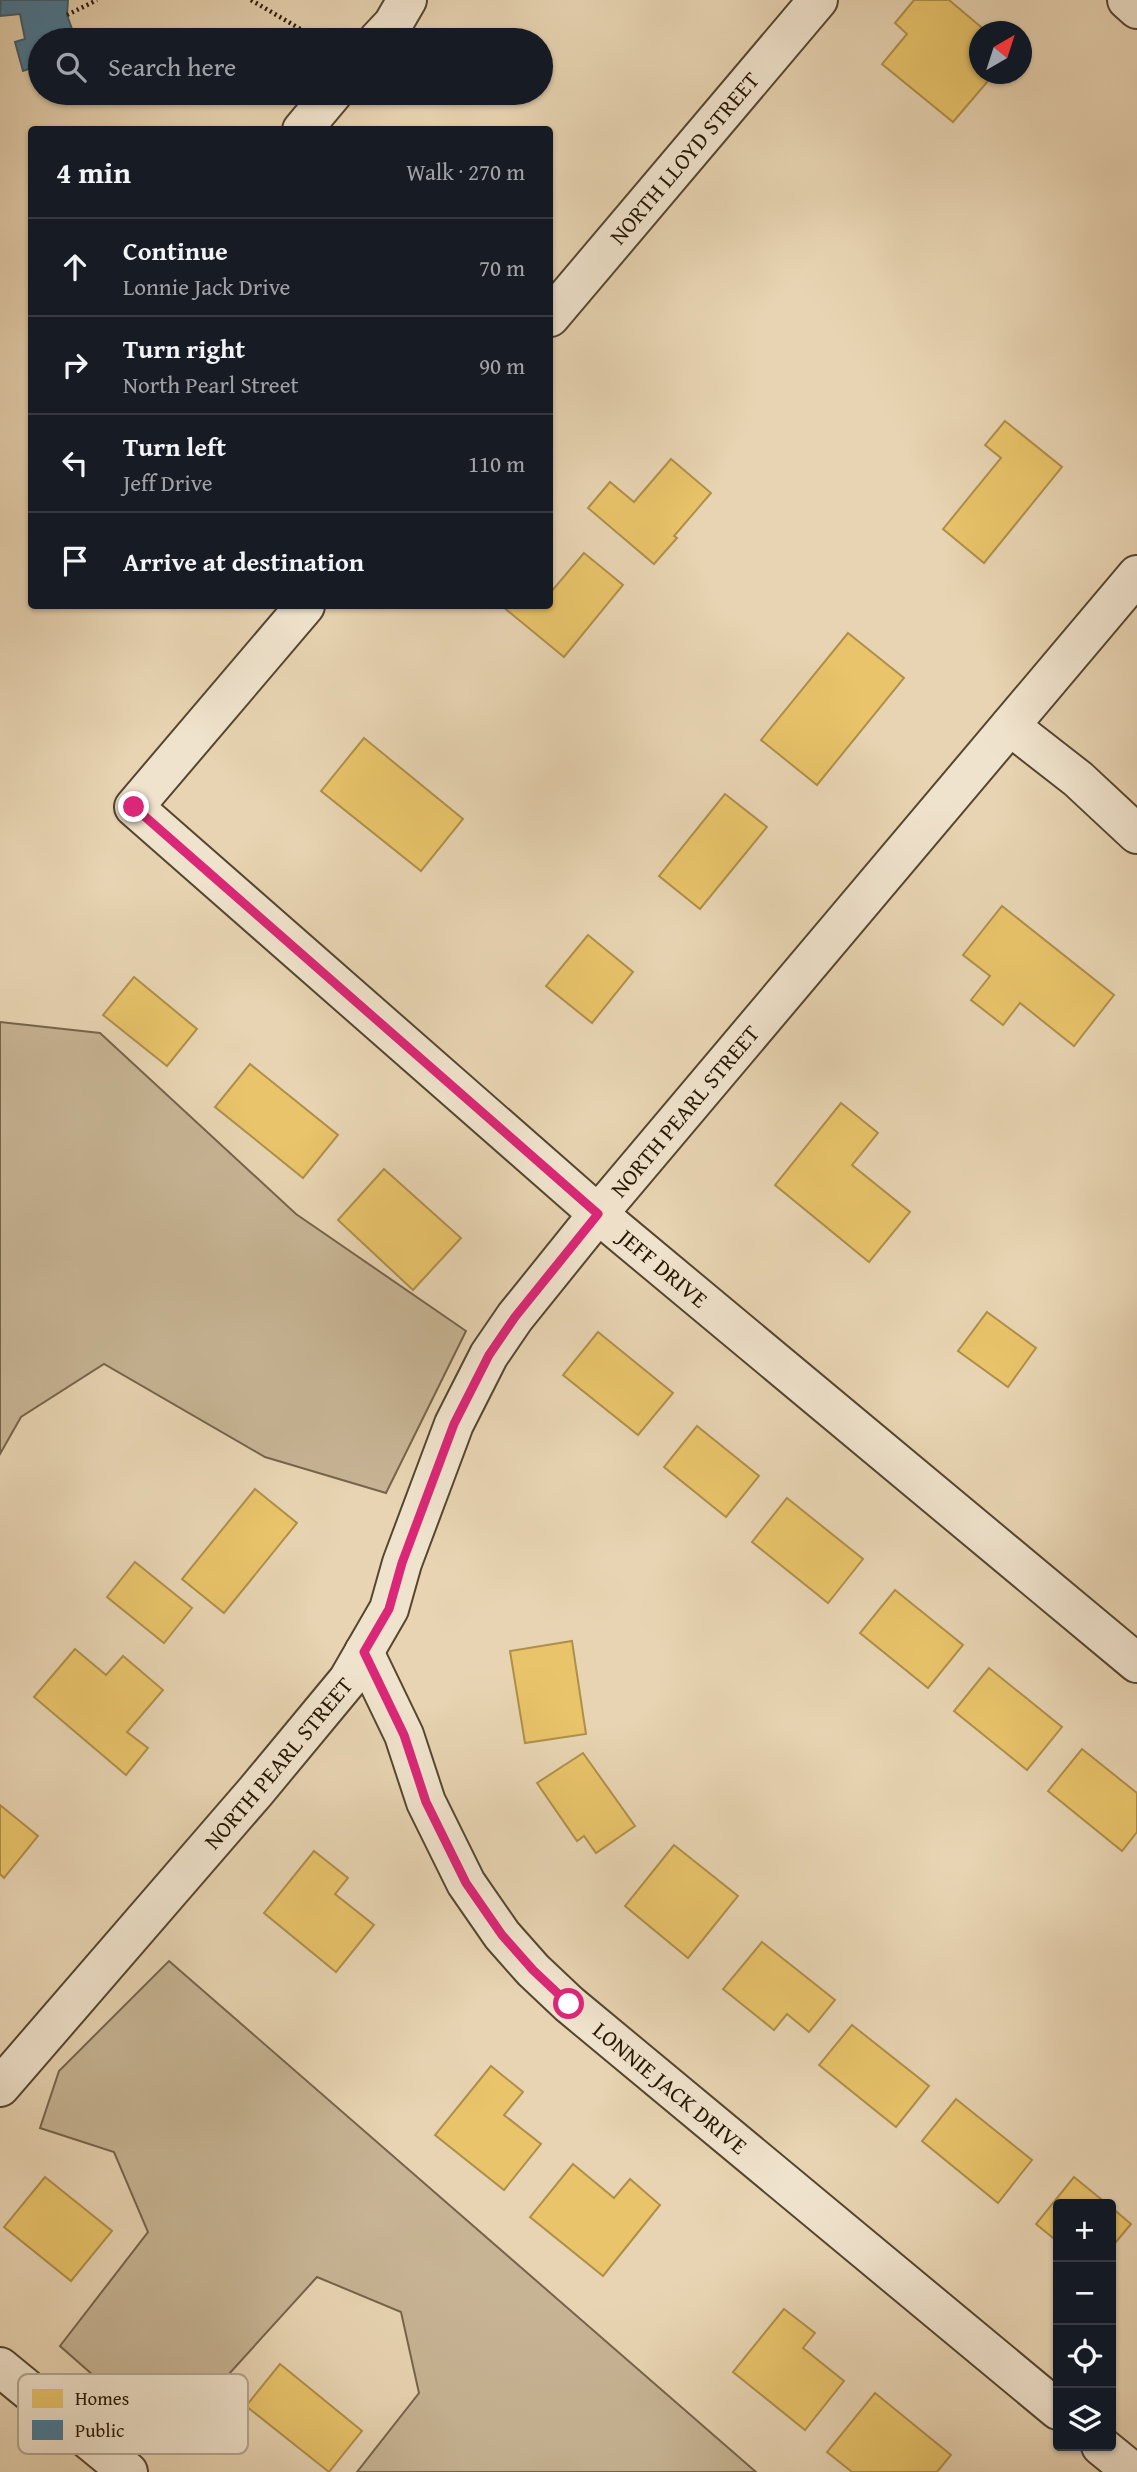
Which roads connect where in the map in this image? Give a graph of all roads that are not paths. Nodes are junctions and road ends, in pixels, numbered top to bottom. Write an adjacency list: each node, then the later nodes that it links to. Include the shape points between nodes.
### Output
1 (407, 0): 5 (street)
2 (818, 0): 8 (street, NORTH LLOYD STREET)
3 (1127, 0): 4 (street)
4 (1137, 9)
5 (389, 28)
6 (323, 105): 7 (street)
7 (305, 126)
8 (553, 313)
9 (1137, 575): 11 (street, NORTH PEARL STREET)
10 (302, 609): 13 (street, JEFF DRIVE, via 134,807)
11 (1010, 726): 12 (street, via 1078,779); 13 (street, NORTH PEARL STREET)
12 (1137, 835)
13 (598, 1214): 14 (street, NORTH PEARL STREET, via 489,1355 454,1424 389,1609); 15 (street, JEFF DRIVE)
14 (364, 1652): 16 (street, NORTH PEARL STREET, via 348,1680 265,1781); 19 (street, LONNIE JACK DRIVE, via 404,1735 426,1802 466,1883 533,1970)
15 (1137, 1663)
16 (0, 2087)
17 (0, 2367): 18 (street)
18 (18, 2382)
19 (1053, 2406)
20 (1107, 2451): 23 (street)
21 (106, 2454): 22 (street)
22 (128, 2472)
23 (1133, 2472)

